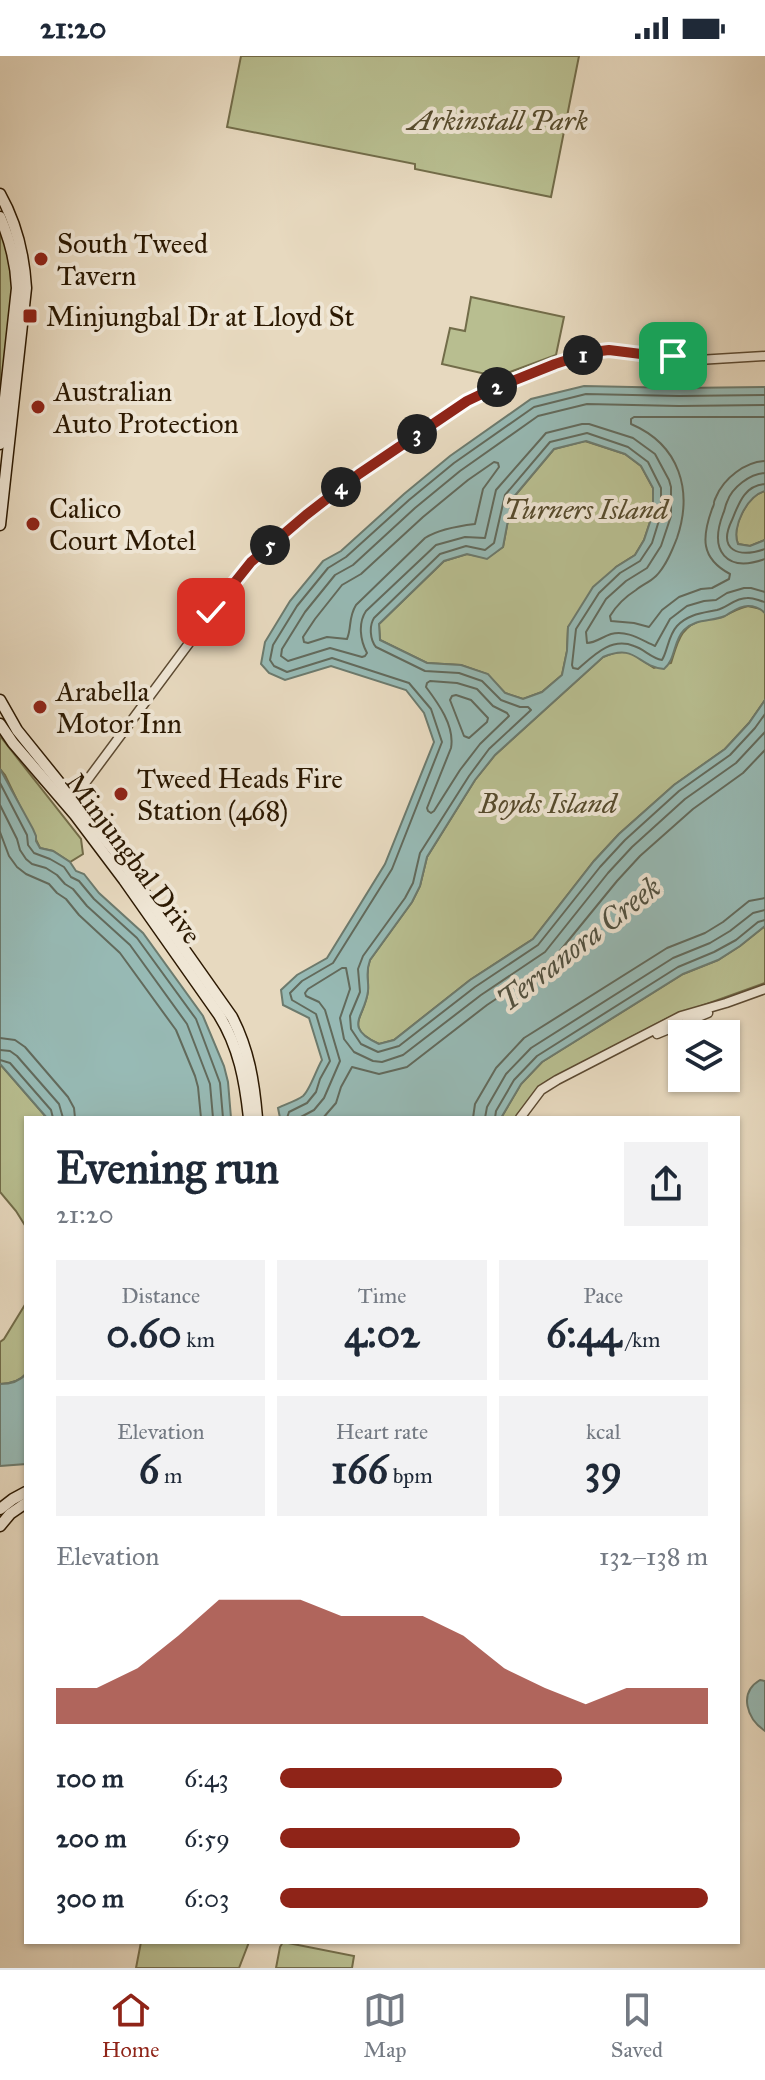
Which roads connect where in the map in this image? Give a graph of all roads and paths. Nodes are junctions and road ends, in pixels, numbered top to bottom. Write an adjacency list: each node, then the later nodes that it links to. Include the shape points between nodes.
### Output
1 (0, 194): 5 (main road, via 23,251 26,288)
2 (0, 217): 4 (main road, via 15,262 17,288)
3 (765, 356): 8 (street, via 698,360 685,358 680,351 673,357 605,350 555,364 467,401 343,485 242,572)
4 (0, 444)
5 (0, 525)
6 (0, 700): 8 (main road, Minjungbal Drive)
7 (0, 724): 8 (main road, Minjungbal Drive)
8 (71, 802): 10 (main road, Minjungbal Drive, via 227,1027 239,1057); 11 (main road, Minjungbal Drive, via 117,854 232,1017 250,1063)
9 (765, 991): 12 (street, via 677,1025 559,1083)
10 (249, 1116)
11 (257, 1116)
12 (524, 1116)
13 (24, 1493): 15 (main road)
14 (24, 1504): 16 (main road)
15 (0, 1509)
16 (0, 1526)

